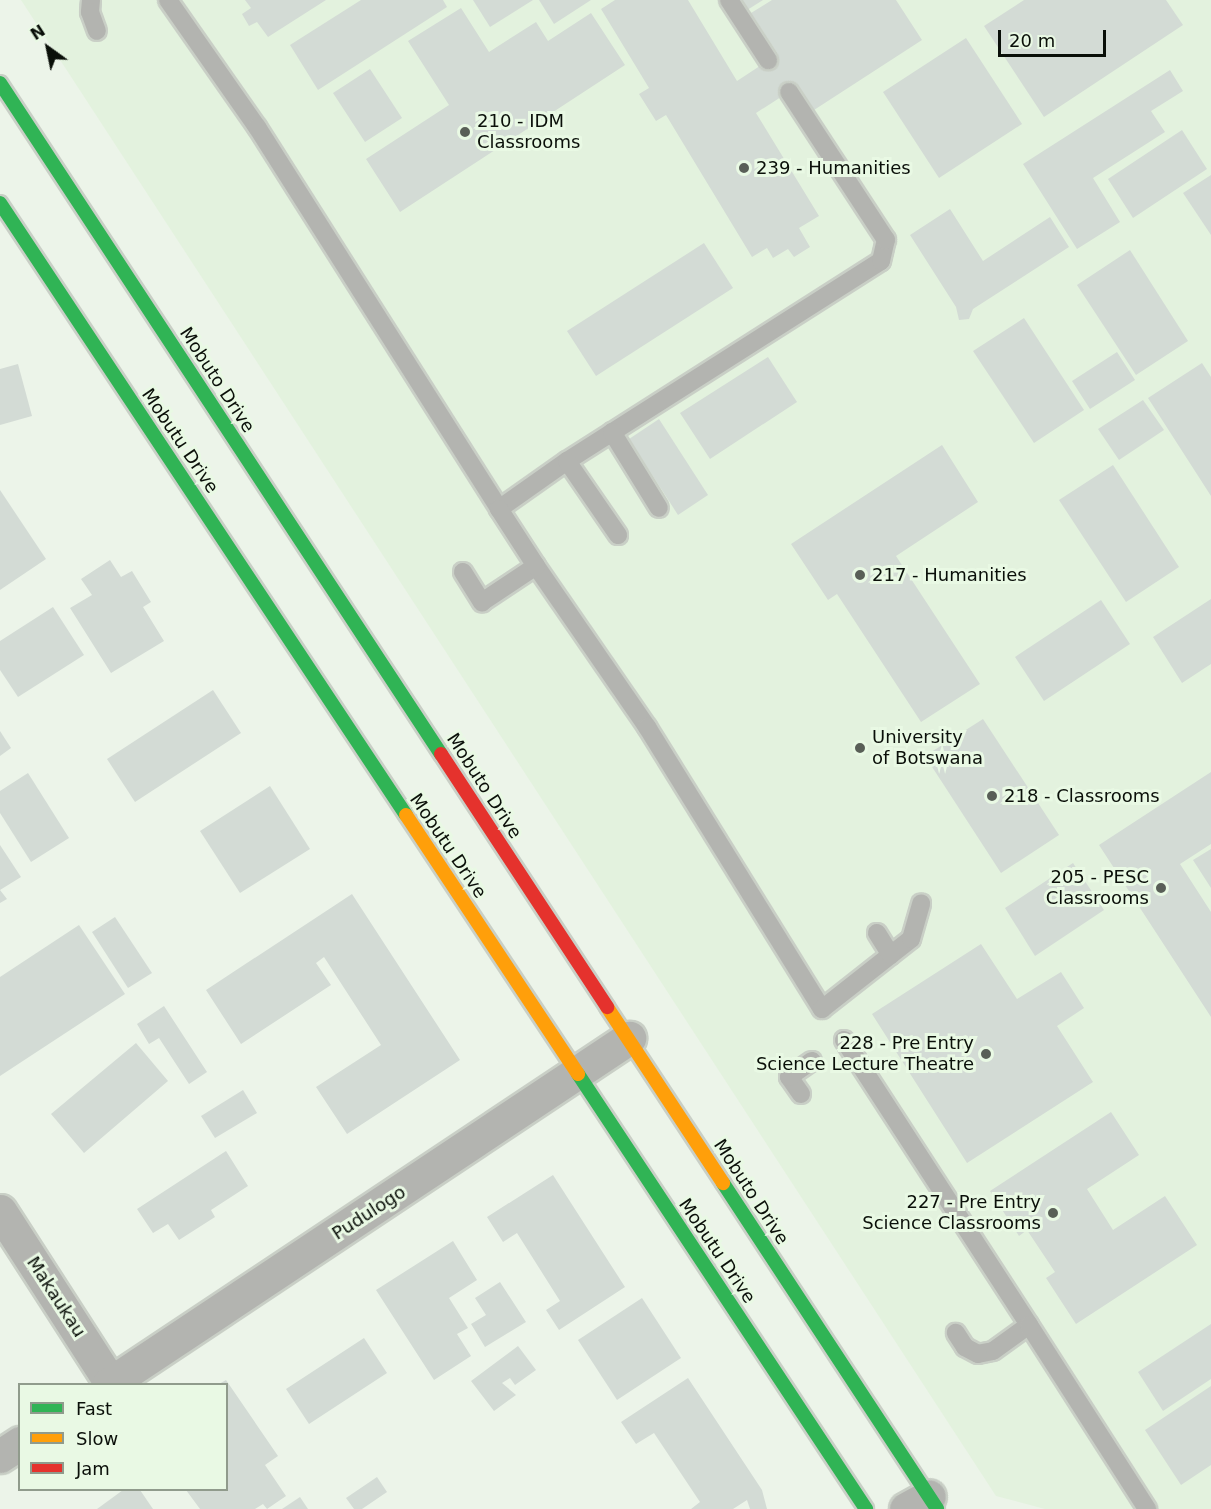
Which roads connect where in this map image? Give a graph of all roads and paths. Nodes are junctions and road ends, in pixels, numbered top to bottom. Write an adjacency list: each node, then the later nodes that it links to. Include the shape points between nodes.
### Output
1 (91, 0): 4 (lane, via 90,12)
2 (168, 0): 12 (lane, via 257,127)
3 (729, 0): 5 (lane)
4 (97, 31)
5 (768, 60)
6 (0, 84): 19 (main road, Mobuto Drive)
7 (789, 92): 9 (lane, via 886,240 886,254 875,268)
8 (0, 203): 22 (main road, Mobutu Drive)
9 (612, 432): 10 (lane); 11 (lane)
10 (567, 461): 12 (lane); 13 (lane)
11 (659, 508)
12 (499, 510): 14 (lane)
13 (618, 535)
14 (536, 566): 15 (lane, via 482,602); 18 (lane, via 647,727 822,1009)
15 (463, 572)
16 (921, 903): 18 (lane, via 911,939)
17 (877, 933): 18 (lane)
18 (891, 955)
19 (628, 1038): 22 (street, Pudulogo); 31 (main road, Mobuto Drive)
20 (844, 1040): 25 (lane)
21 (812, 1061): 23 (lane, via 789,1077)
22 (579, 1074): 28 (street, Pudulogo); 32 (main road, Mobutu Drive)
23 (801, 1094)
24 (0, 1211): 27 (street, Makaukau)
25 (1029, 1325): 26 (lane, via 993,1351 978,1354 965,1347); 33 (lane)
26 (956, 1333)
27 (109, 1383)
28 (112, 1383)
29 (18, 1444): 30 (street)
30 (0, 1456)
31 (924, 1505)
32 (866, 1509)
33 (1147, 1509)

